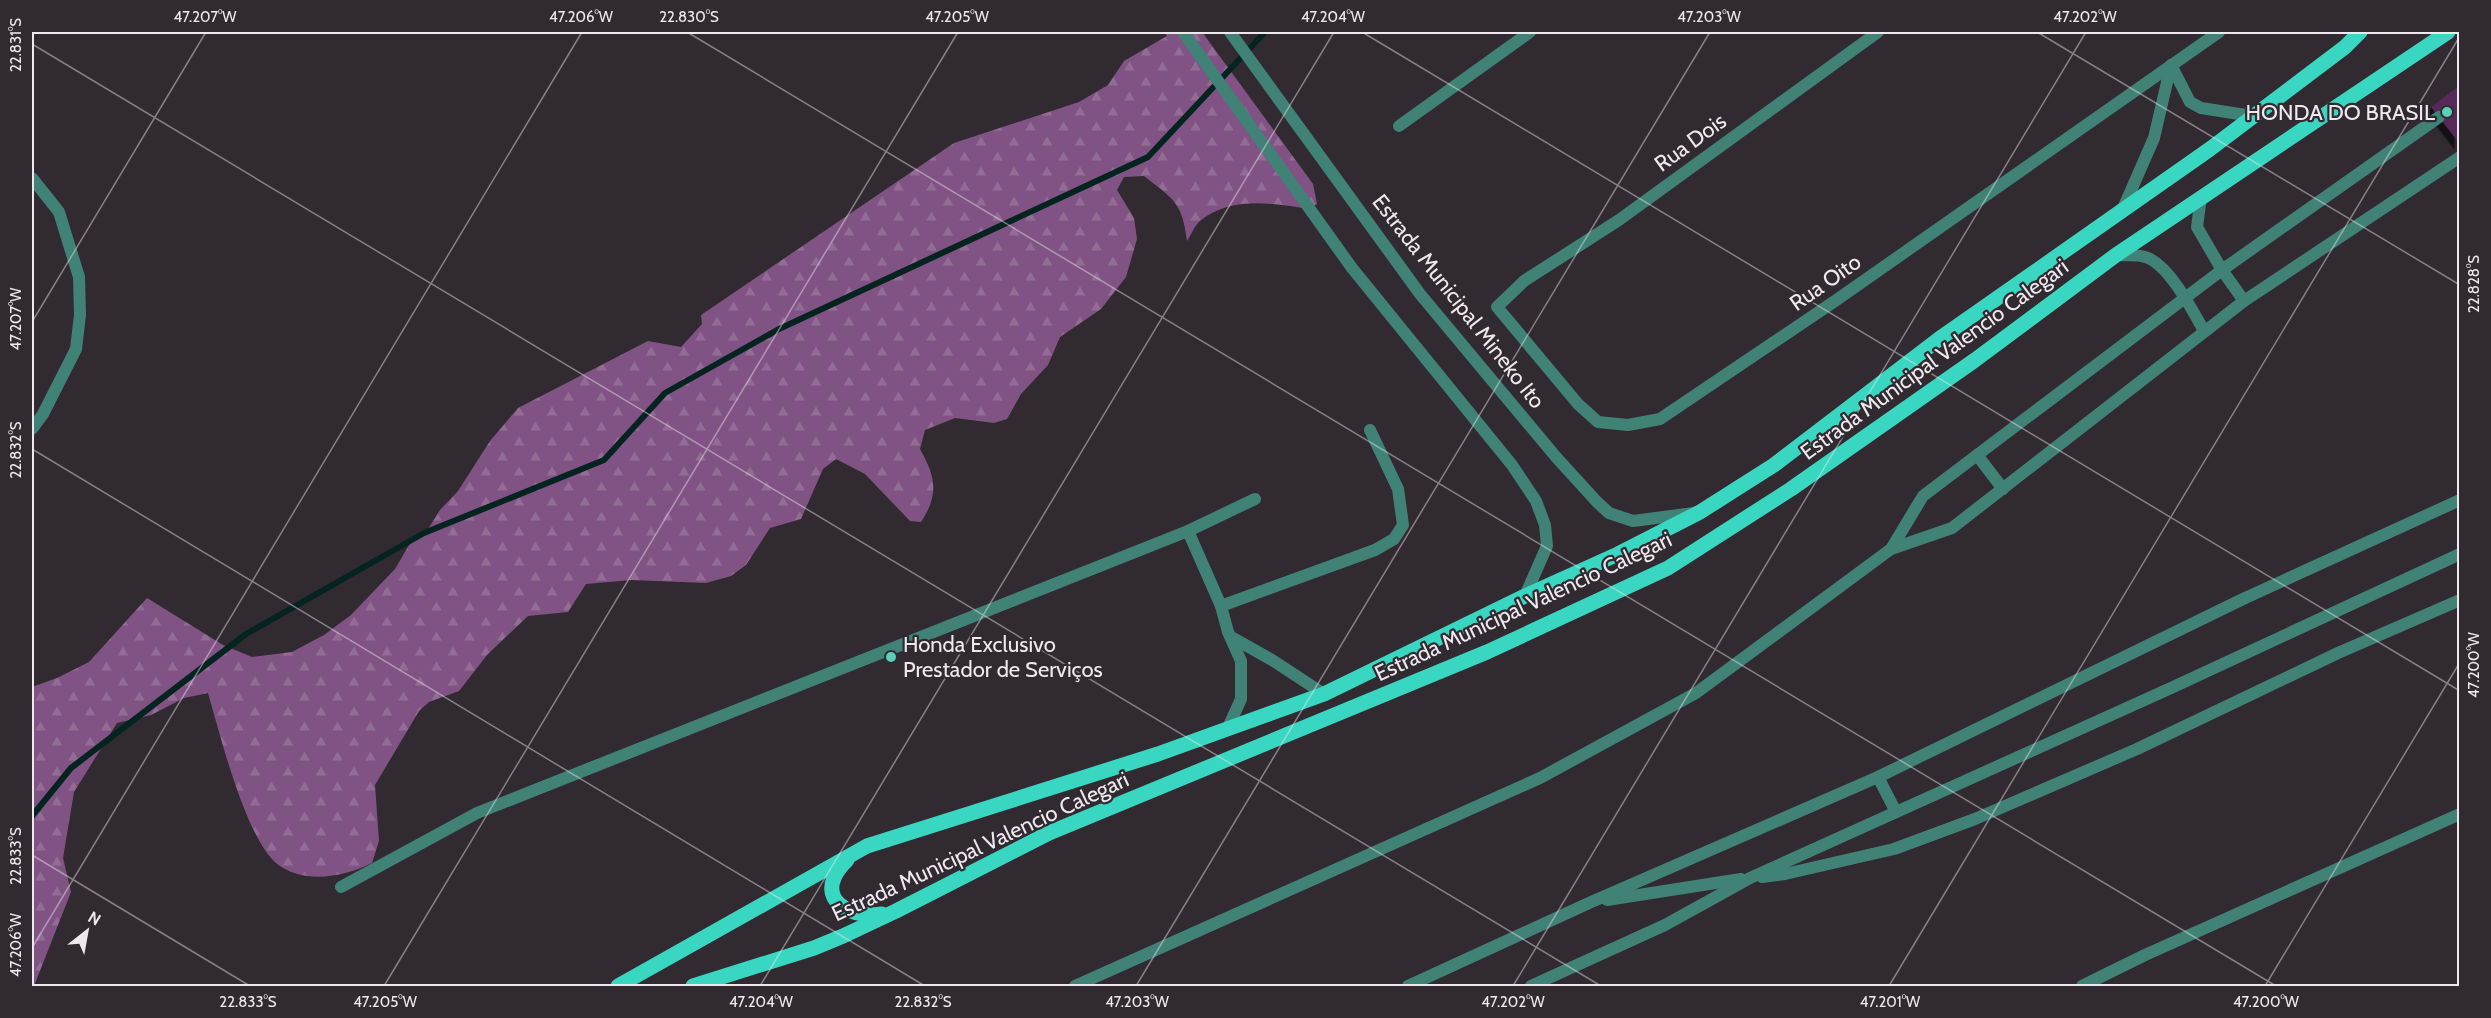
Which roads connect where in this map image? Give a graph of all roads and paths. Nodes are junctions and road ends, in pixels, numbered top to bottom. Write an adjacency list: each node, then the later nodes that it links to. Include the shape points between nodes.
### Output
1 (1230, 32): 28 (street, Estrada Municipal Mineko Ito, via 1420,294 1597,502 1609,513 1633,521)
2 (1530, 32): 11 (street)
3 (1878, 32): 18 (street, Rua Dois, via 1619,220)
4 (2219, 32): 8 (street, Rua Oito)
5 (2360, 32): 9 (main road, Estrada Municipal Valencio Calegari)
6 (2448, 32): 14 (main road, Estrada Municipal Valencio Calegari)
7 (1185, 34): 32 (street, via 1352,268 1512,465 1536,501 1545,525 1547,546)
8 (2171, 65): 9 (street, via 2190,102 2201,108); 15 (street, via 2154,138); 18 (street, Rua Oito, via 1660,419 1628,425 1598,422 1578,404 1497,307)
9 (2252, 116): 15 (main road, Estrada Municipal Valencio Calegari)
10 (2439, 117): 17 (street)
11 (1399, 126)
12 (2460, 157): 20 (street)
13 (32, 178): 22 (street, via 59,212 79,277 80,315 76,349)
14 (2200, 197): 16 (main road, Estrada Municipal Valencio Calegari); 17 (street, via 2197,227)
15 (2122, 211): 28 (main road, Estrada Municipal Valencio Calegari, via 1939,339 1774,465)
16 (2116, 255): 19 (street, via 2145,257 2157,263); 45 (main road, Estrada Municipal Valencio Calegari, via 1898,415 1668,568 1487,652 1049,833)
17 (2222, 270): 19 (street); 20 (street)
18 (1524, 282)
19 (2185, 298): 21 (street); 24 (street)
20 (2244, 301): 21 (street)
21 (2204, 331): 25 (street)
22 (32, 429)
23 (1370, 430): 34 (street, via 1398,489 1403,525 1394,538 1375,550)
24 (1977, 455): 25 (street); 30 (street, via 1923,496)
25 (2003, 489): 30 (street, via 1952,528)
26 (1255, 499): 29 (street)
27 (2460, 500): 38 (street, via 2243,599)
28 (1700, 512): 32 (main road, Estrada Municipal Valencio Calegari)
29 (1188, 531): 34 (street); 43 (street, via 477,813)
30 (1891, 549): 48 (street, via 1696,693 1540,778)
31 (2460, 554): 39 (street)
32 (1525, 596): 36 (main road, Estrada Municipal Valencio Calegari)
33 (2460, 600): 42 (street, via 1976,819 1894,849)
34 (1221, 606): 35 (street)
35 (1233, 638): 36 (street); 37 (street, via 1241,661 1241,699)
36 (1324, 694): 37 (main road, Estrada Municipal Valencio Calegari)
37 (1227, 730): 41 (main road, Estrada Municipal Valencio Calegari)
38 (1878, 777): 39 (street); 44 (street)
39 (1896, 812): 42 (street)
40 (2460, 814): 51 (street)
41 (867, 846): 45 (main road, via 841,866 833,880 832,895 840,906 856,914); 46 (main road, Estrada Municipal Valencio Calegari)
42 (1750, 878): 44 (street); 50 (street, via 1665,925)
43 (341, 887)
44 (1588, 903): 49 (street)
45 (896, 911): 47 (main road, Estrada Municipal Valencio Calegari, via 814,948)
46 (618, 987)
47 (693, 987)
48 (1075, 987)
49 (1408, 987)
50 (1531, 987)
51 (2082, 987)

